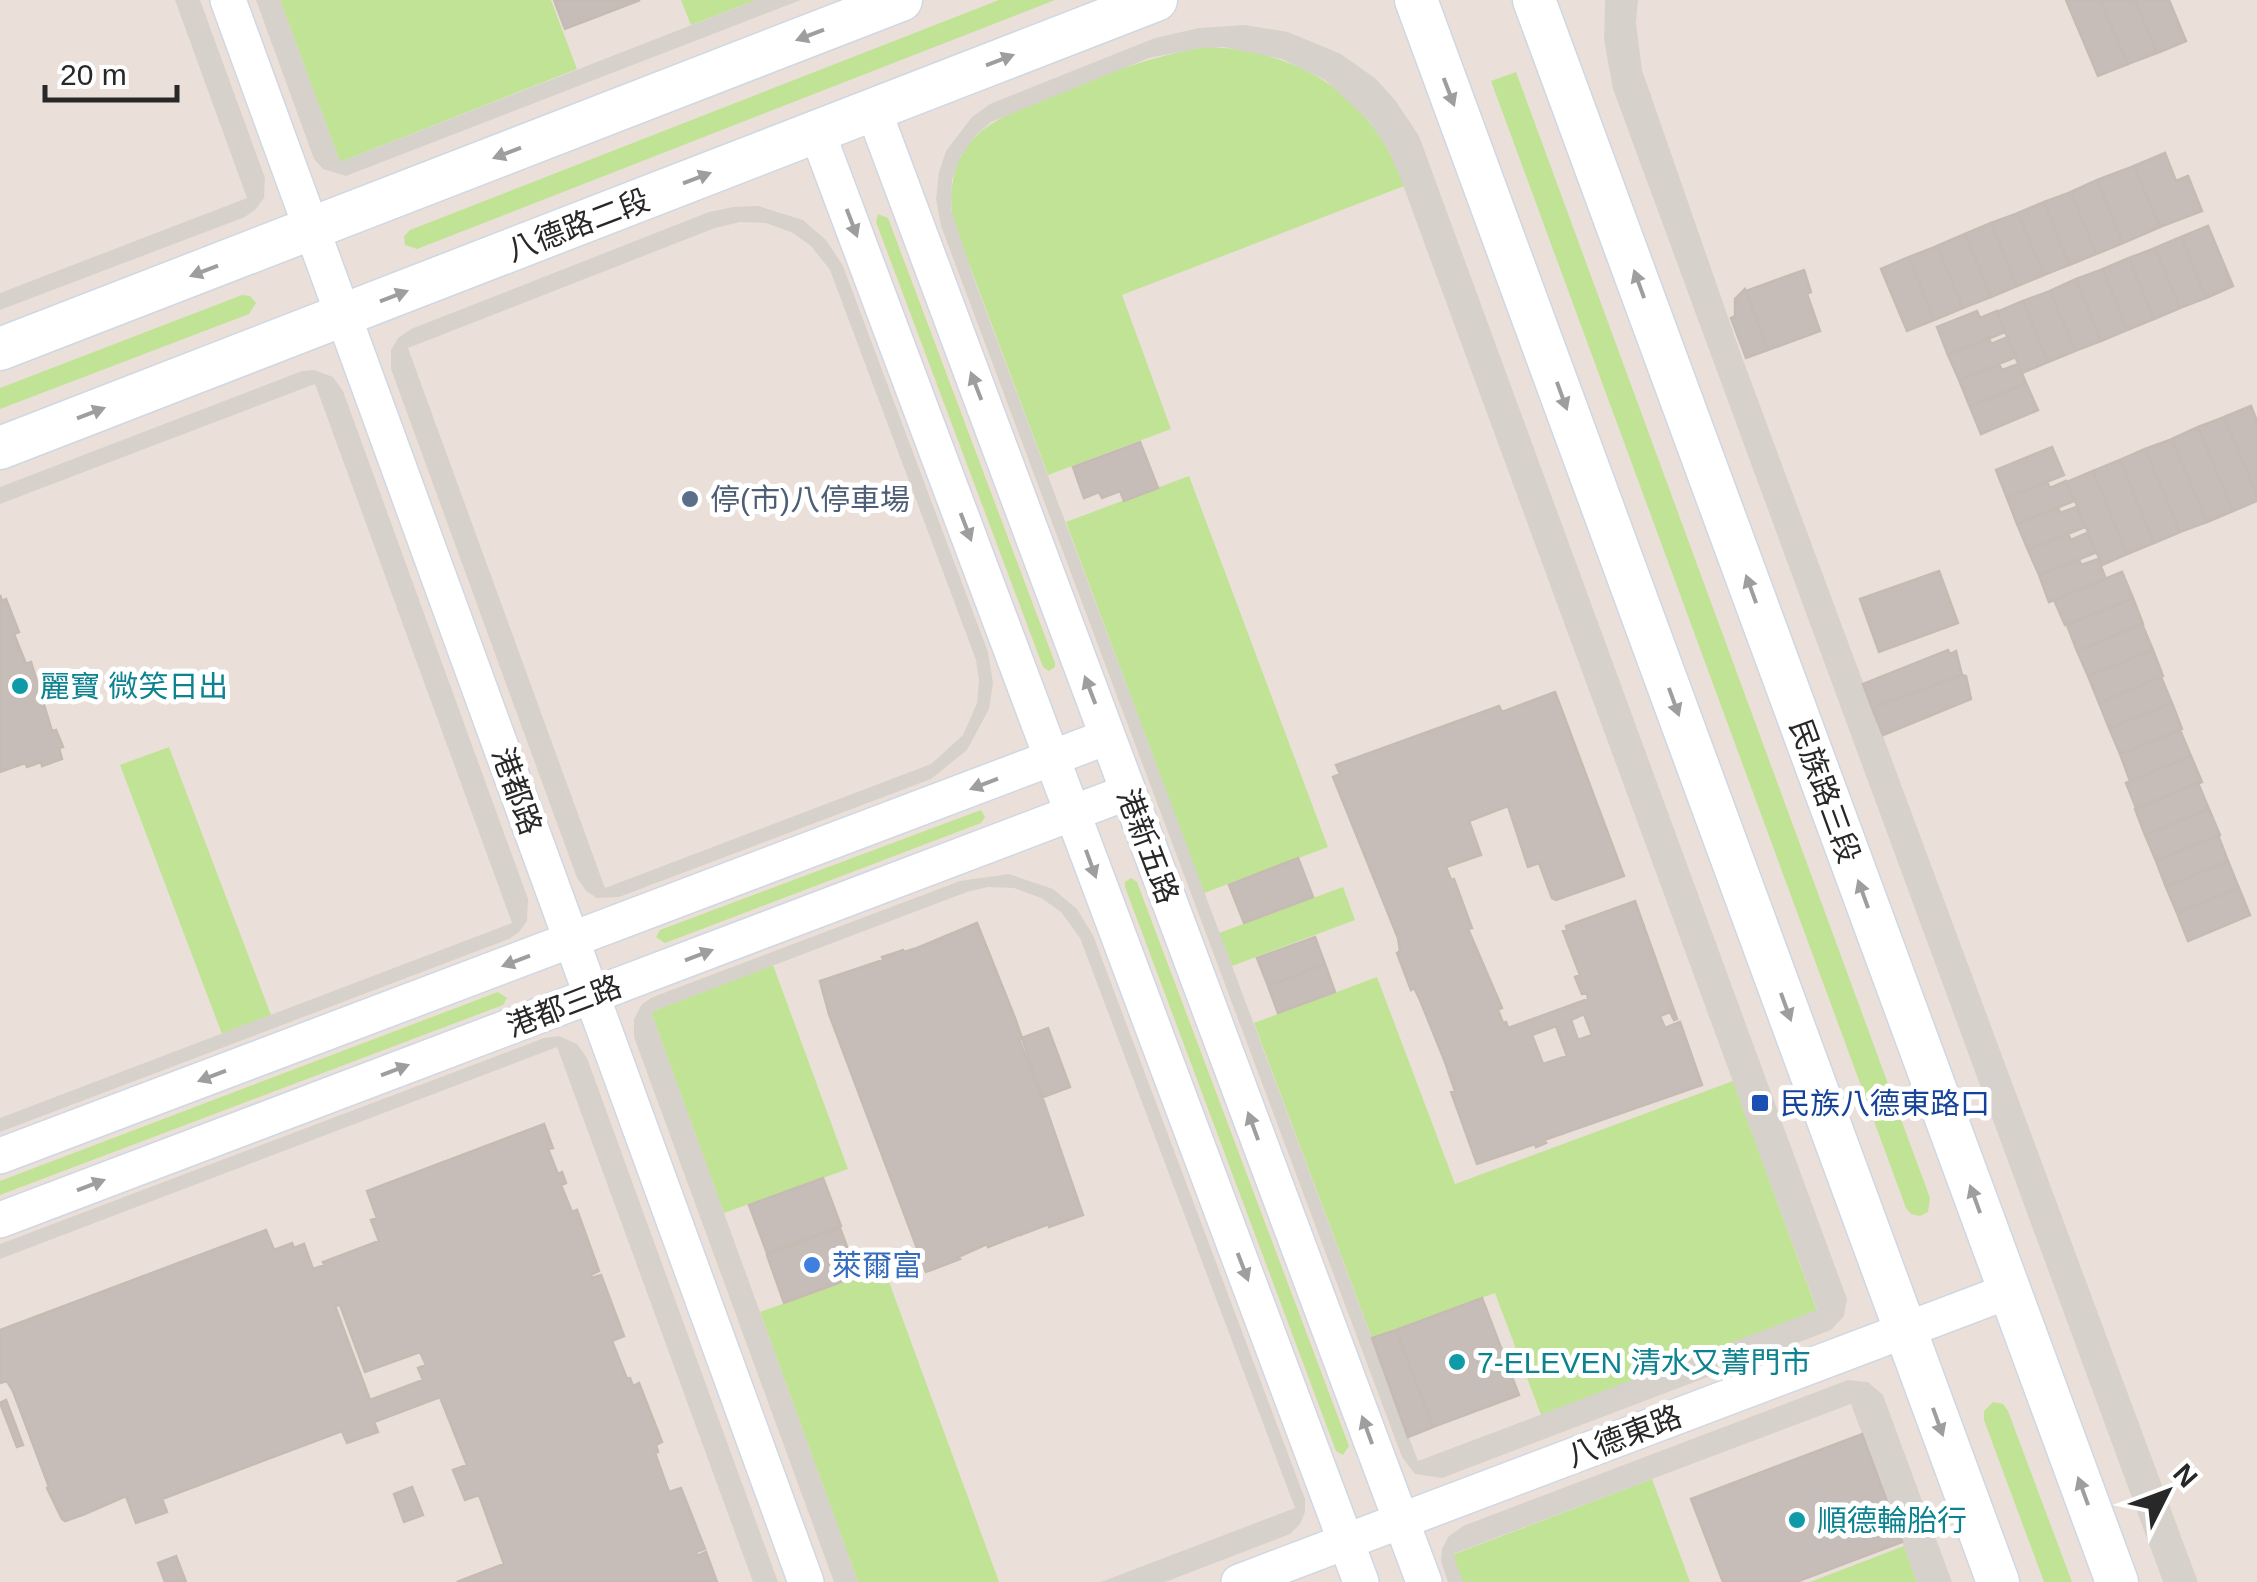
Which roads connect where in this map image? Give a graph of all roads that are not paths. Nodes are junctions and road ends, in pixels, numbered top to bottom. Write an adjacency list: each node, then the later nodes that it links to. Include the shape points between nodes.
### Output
1 (228, 0): 8 (street, 港都路)
2 (901, 0): 8 (street, one-way to 8)
3 (1156, 0): 6 (street, 八德路二段, one-way to 3)
4 (1416, 0): 21 (street, one-way to 21)
5 (1534, 0): 20 (street, 民族路三段, one-way to 5)
6 (872, 110): 7 (street, 八德路二段); 12 (street, 港新五路, one-way to 6)
7 (817, 132): 9 (street, 八德路二段, one-way to 7); 13 (street, 港新五路, one-way to 13)
8 (312, 229): 9 (street, 港都路); 10 (street, one-way to 10)
9 (343, 316): 11 (street, 八德路二段, one-way to 9); 16 (street, 港都路)
10 (0, 349)
11 (0, 448)
12 (1108, 736): 13 (street, 港都三路); 14 (street, 港新五路)
13 (1052, 758): 15 (street, 港新五路); 16 (street, 港都三路, one-way to 16)
14 (1128, 792): 15 (street, 港都三路); 22 (street, 港新五路, one-way to 14)
15 (1072, 813): 17 (street, 港都三路, one-way to 15); 23 (street, 港新五路, one-way to 23)
16 (571, 940): 17 (street, 港都路); 18 (street, 港都三路, one-way to 18)
17 (592, 996): 19 (street, 港都三路, one-way to 17); 24 (street, 港都路)
18 (0, 1156)
19 (0, 1220)
20 (2009, 1291): 21 (street, 八德東路); 29 (street, 民族路三段, one-way to 20)
21 (1905, 1330): 22 (street, 八德東路); 28 (street, one-way to 28)
22 (1402, 1521): 23 (street, 八德東路); 27 (street, 港新五路)
23 (1346, 1542): 25 (street, 八德東路); 26 (street, 港新五路)
24 (806, 1582)
25 (1240, 1582)
26 (1361, 1582)
27 (1424, 1582)
28 (1998, 1582)
29 (2117, 1582)

